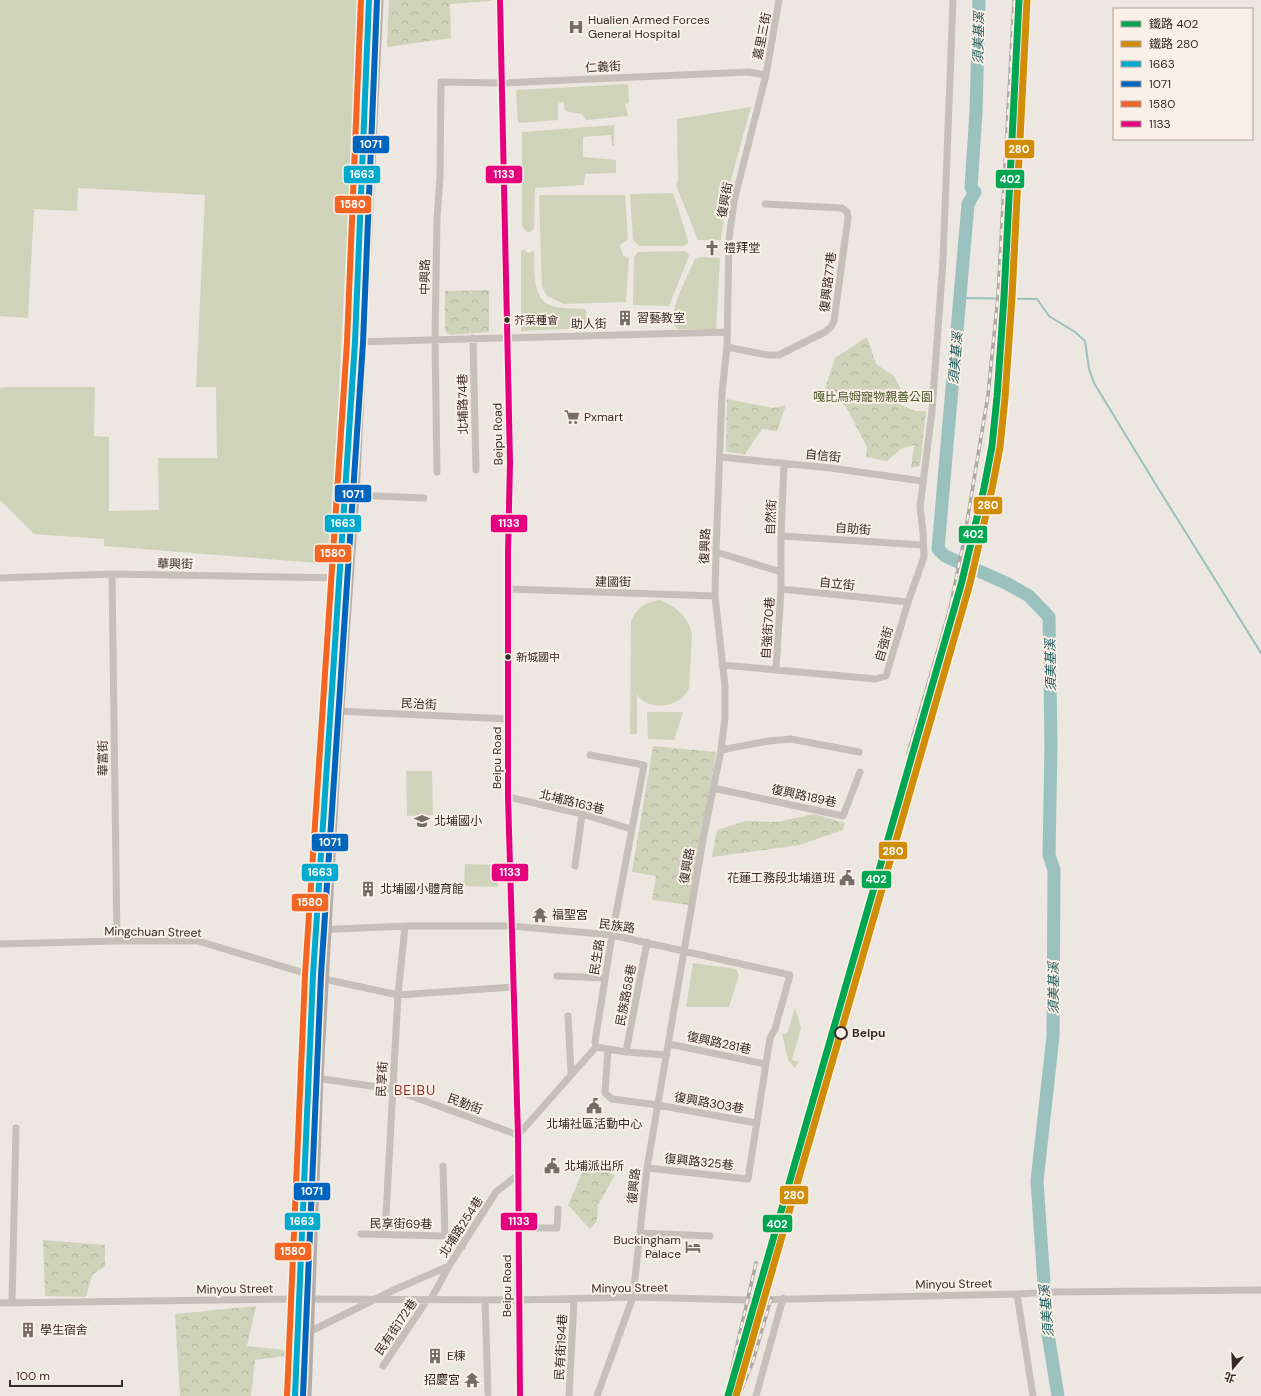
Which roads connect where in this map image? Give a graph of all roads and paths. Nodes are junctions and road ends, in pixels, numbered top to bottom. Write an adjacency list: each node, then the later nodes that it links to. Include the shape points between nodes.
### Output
1 (369, 0): 14 (main road)
2 (379, 0): 14 (main road)
3 (500, 0): 8 (street, Beipu Road)
4 (779, 0): 6 (street, 嘉里三街)
5 (953, 0): 20 (street, 自強街, via 943,260 932,411)
6 (766, 75): 8 (street, 仁義街, via 740,72); 10 (street, 復興街, via 734,201)
7 (441, 82): 8 (street, 仁義街); 13 (street, 中興路)
8 (502, 83): 12 (street, Beipu Road)
9 (765, 204): 15 (street, 復興路77巷, via 842,208 847,212 834,320 826,332 779,355)
10 (727, 332): 12 (street, 助人街); 15 (street, 復興路)
11 (473, 338): 12 (street, 助人街); 13 (street, 助人街); 18 (street, 北埔路74巷)
12 (507, 338): 31 (street, Beipu Road)
13 (435, 340): 14 (street, 助人街); 19 (street, 中興路)
14 (359, 342): 21 (main road); 29 (main road)
15 (727, 347): 16 (street, 復興路, via 722,393)
16 (720, 457): 17 (street, 自信街); 25 (street, 復興路)
17 (784, 463): 20 (street, 自信街); 23 (street, 自然街)
18 (476, 470)
19 (437, 472)
20 (922, 481): 24 (street, 自強街, via 920,507)
21 (356, 496): 22 (street); 30 (main road)
22 (424, 498)
23 (781, 536): 24 (street, 自助街); 26 (street, 自然街)
24 (923, 545): 34 (street, 自強街, via 924,556)
25 (716, 552): 26 (street); 33 (street, 復興路)
26 (781, 572): 32 (street)
27 (112, 574): 28 (street, 華興街); 29 (street, 華興街); 54 (street, 華富街)
28 (0, 578)
29 (338, 578): 30 (street, 華興街); 37 (main road)
30 (349, 578): 38 (main road)
31 (510, 589): 33 (street, 建國街); 39 (street, Beipu Road)
32 (781, 589): 34 (street, 自立街); 36 (street, 自強街70巷)
33 (715, 596): 35 (street, 復興路)
34 (908, 602): 36 (street, 自強街, via 886,676 876,679)
35 (722, 665): 36 (street, 自強街); 40 (street, 復興路, via 725,686)
36 (776, 669)
37 (330, 710): 38 (street, 民治街); 52 (main road)
38 (341, 711): 39 (street, 民治街); 51 (main road)
39 (508, 719): 45 (street, Beipu Road)
40 (721, 750): 41 (street, via 791,739); 44 (street, 復興路)
41 (859, 752)
42 (590, 755): 47 (street, 民生路, via 644,765)
43 (860, 772): 44 (street, 復興路189巷, via 843,816)
44 (713, 788): 57 (street, 復興路)
45 (508, 797): 46 (street, 北埔路163巷); 50 (street, Beipu Road)
46 (582, 814): 47 (street, 北埔路163巷); 48 (street)
47 (631, 829): 53 (street, 民生路)
48 (575, 866)
49 (405, 926): 50 (street, 民族路); 51 (street, 民族路); 63 (street, 民享街)
50 (511, 926): 53 (street, 民族路); 62 (street, Beipu Road)
51 (326, 929): 52 (street, 民族路); 61 (main road)
52 (317, 930): 58 (main road)
53 (612, 935): 55 (street, 民族路); 60 (street, 民生路)
54 (117, 941): 56 (street, Mingchuan Street); 58 (street, Mingchuan Street, via 198,941)
55 (647, 942): 57 (street, 民族路); 68 (street, 民族路58巷)
56 (0, 944)
57 (684, 950): 65 (street, 復興路); 70 (street, 民族路, via 790,975 775,1029 770,1038)
58 (313, 975): 61 (street, Mingchuan Street); 72 (main road)
59 (557, 976): 60 (street)
60 (605, 978): 66 (street, 民生路)
61 (324, 979): 63 (street, Mingchuan Street); 72 (main road)
62 (514, 987): 63 (street, Mingchuan Street); 77 (street, Beipu Road)
63 (398, 995): 73 (street, 民享街)
64 (568, 1016): 71 (street)
65 (669, 1044): 69 (street, 復興路); 70 (street, 復興路281巷)
66 (596, 1047): 67 (street); 71 (street)
67 (608, 1049): 68 (street); 74 (street, 復興路303巷, via 605,1093 612,1099)
68 (626, 1052): 69 (street)
69 (667, 1055): 74 (street, 復興路)
70 (765, 1064): 75 (street)
71 (571, 1073): 77 (street)
72 (314, 1077): 73 (street, 民勤街); 94 (main road); 100 (main road)
73 (392, 1090): 77 (street, 民勤街); 85 (street, 民享街)
74 (658, 1105): 75 (street, 復興路303巷); 79 (street, 復興路)
75 (756, 1123): 79 (street, 復興路325巷, via 748,1179)
76 (16, 1128): 101 (street)
77 (518, 1135): 80 (street, Beipu Road)
78 (443, 1166): 86 (street)
79 (647, 1168): 83 (street, 復興路)
80 (519, 1174): 82 (street, Beipu Road); 88 (street, 北埔路254巷, via 496,1192)
81 (558, 1209): 82 (street, via 556,1228)
82 (519, 1228): 98 (street, Beipu Road)
83 (640, 1232): 87 (street); 92 (street, 復興路)
84 (361, 1234): 85 (street, 民享街69巷)
85 (386, 1234): 86 (street, 民享街69巷)
86 (445, 1236): 88 (street, 民享街69巷)
87 (710, 1236)
88 (462, 1247): 89 (street, 北埔路254巷)
89 (449, 1266): 95 (street, 北埔路254巷); 96 (street)
90 (1261, 1290): 91 (street, Minyou Street)
91 (1017, 1294): 93 (street, Minyou Street); 112 (street)
92 (633, 1297): 93 (street, Minyou Street); 99 (street, Minyou Street); 110 (street, 復興路)
93 (782, 1298): 111 (street)
94 (298, 1299): 100 (street, Minyou Street); 101 (street, Minyou Street); 106 (main road)
95 (429, 1299): 96 (street, Minyou Street); 97 (street, Minyou Street); 104 (street, 民有街172巷)
96 (372, 1300): 100 (street, Minyou Street); 103 (street)
97 (485, 1300): 98 (street, Minyou Street); 105 (street)
98 (518, 1300): 99 (street, Minyou Street); 108 (street, Beipu Road)
99 (574, 1300): 109 (street, 民有街194巷)
100 (310, 1301): 103 (main road)
101 (12, 1302): 102 (street, Minyou Street)
102 (0, 1303)
103 (309, 1332): 107 (main road)
104 (383, 1366)
105 (488, 1393)
106 (295, 1396)
107 (307, 1396)
108 (520, 1396)
109 (569, 1396)
110 (598, 1396)
111 (756, 1396)
112 (1033, 1396)

